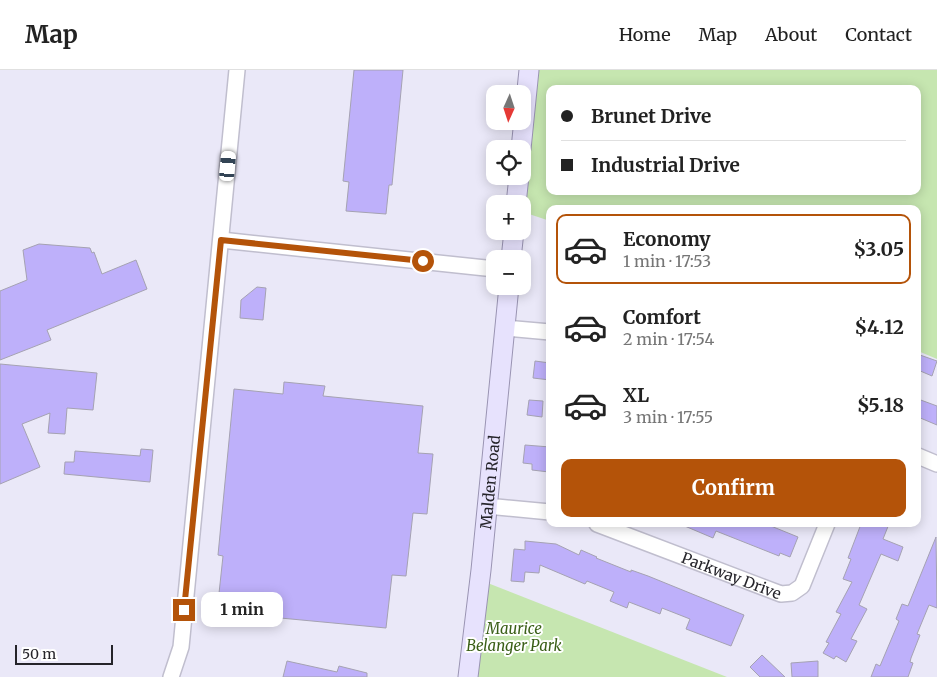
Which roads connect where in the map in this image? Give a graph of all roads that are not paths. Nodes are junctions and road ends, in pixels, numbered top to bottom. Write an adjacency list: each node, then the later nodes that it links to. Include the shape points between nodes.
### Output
1 (237, 70): 4 (street)
2 (529, 70): 3 (main road)
3 (523, 140)
4 (221, 240): 5 (street); 15 (street, via 181,647)
5 (486, 268)
6 (508, 295): 7 (main road, Malden Road)
7 (505, 328): 8 (street); 11 (main road, Malden Road)
8 (546, 332)
9 (921, 457): 10 (street)
10 (937, 464)
11 (487, 506): 12 (street); 16 (main road, Malden Road)
12 (546, 512)
13 (605, 527): 14 (street, Parkway Drive, via 781,594 792,593 802,586)
14 (826, 527)
15 (171, 677)
16 (468, 677)

